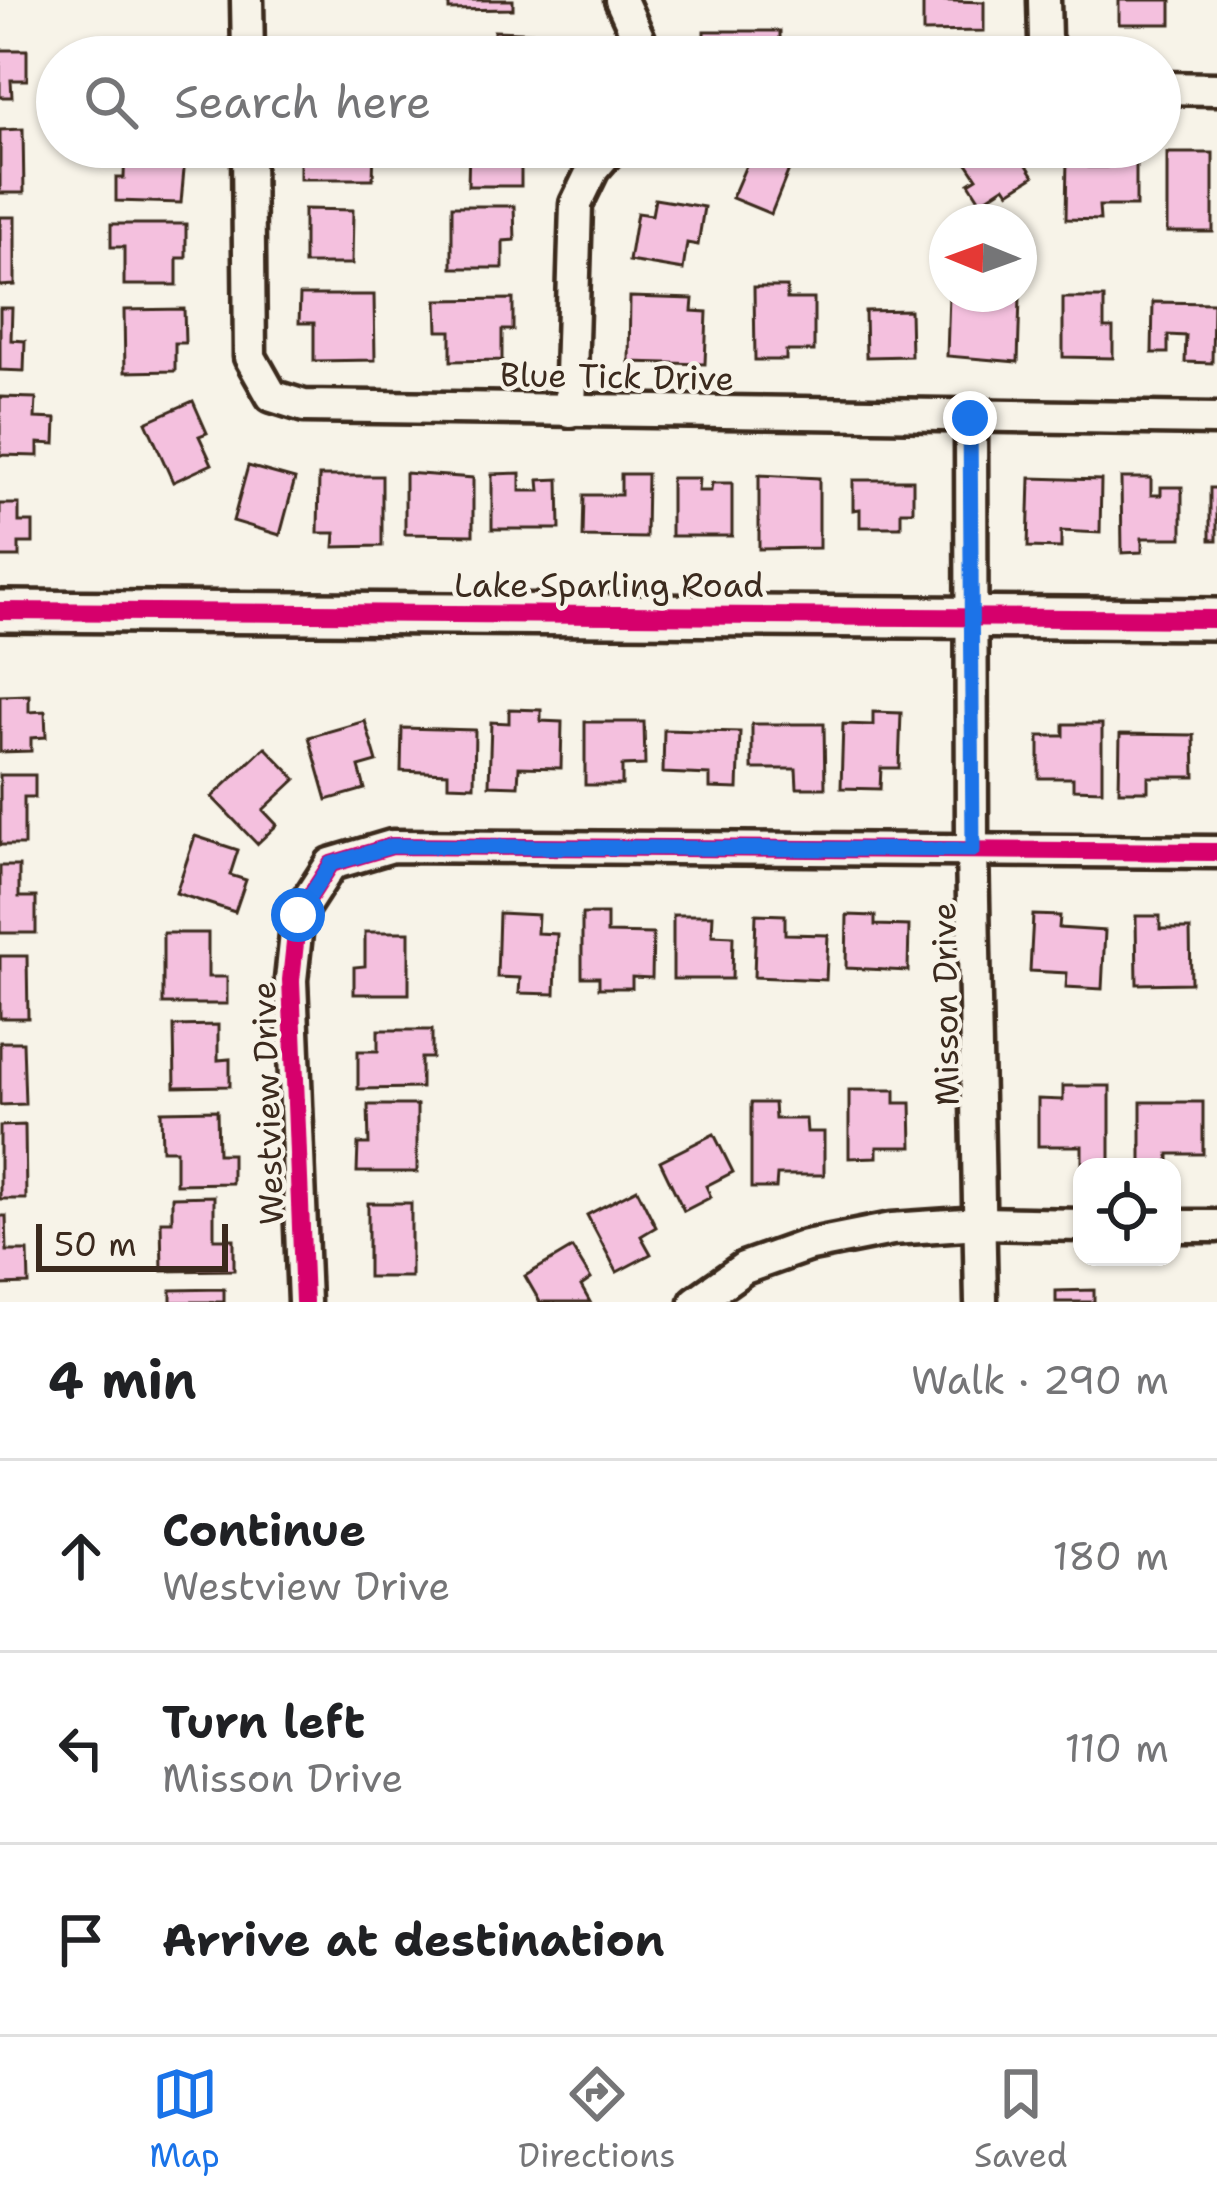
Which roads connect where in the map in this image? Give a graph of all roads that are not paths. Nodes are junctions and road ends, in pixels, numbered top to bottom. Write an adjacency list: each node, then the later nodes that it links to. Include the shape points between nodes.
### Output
1 (247, 0): 4 (street)
2 (621, 0): 5 (street)
3 (1044, 0): 6 (street)
4 (248, 36)
5 (637, 36)
6 (1045, 36)
7 (1181, 88): 8 (street)
8 (1217, 89)
9 (248, 168): 11 (street, Blue Tick Drive, via 250,357 272,396 304,406)
10 (595, 168): 11 (street, via 577,204)
11 (570, 411): 12 (street, Blue Tick Drive)
12 (970, 418): 13 (street, Blue Tick Drive); 15 (street, Misson Drive)
13 (1217, 419)
14 (0, 610): 15 (street, Lake Sparling Road)
15 (973, 617): 16 (street, Lake Sparling Road); 17 (street, Misson Drive)
16 (1217, 619)
17 (973, 850): 18 (street, Westview Drive); 19 (street, Misson Drive); 23 (street, Westview Drive, via 392,846 331,864 298,915 291,980)
18 (1217, 852)
19 (979, 1223): 20 (street); 24 (street, via 806,1246 744,1268); 25 (street, Misson Drive)
20 (1073, 1225)
21 (1181, 1226): 22 (street)
22 (1217, 1226)
23 (304, 1302)
24 (696, 1302)
25 (981, 1302)

